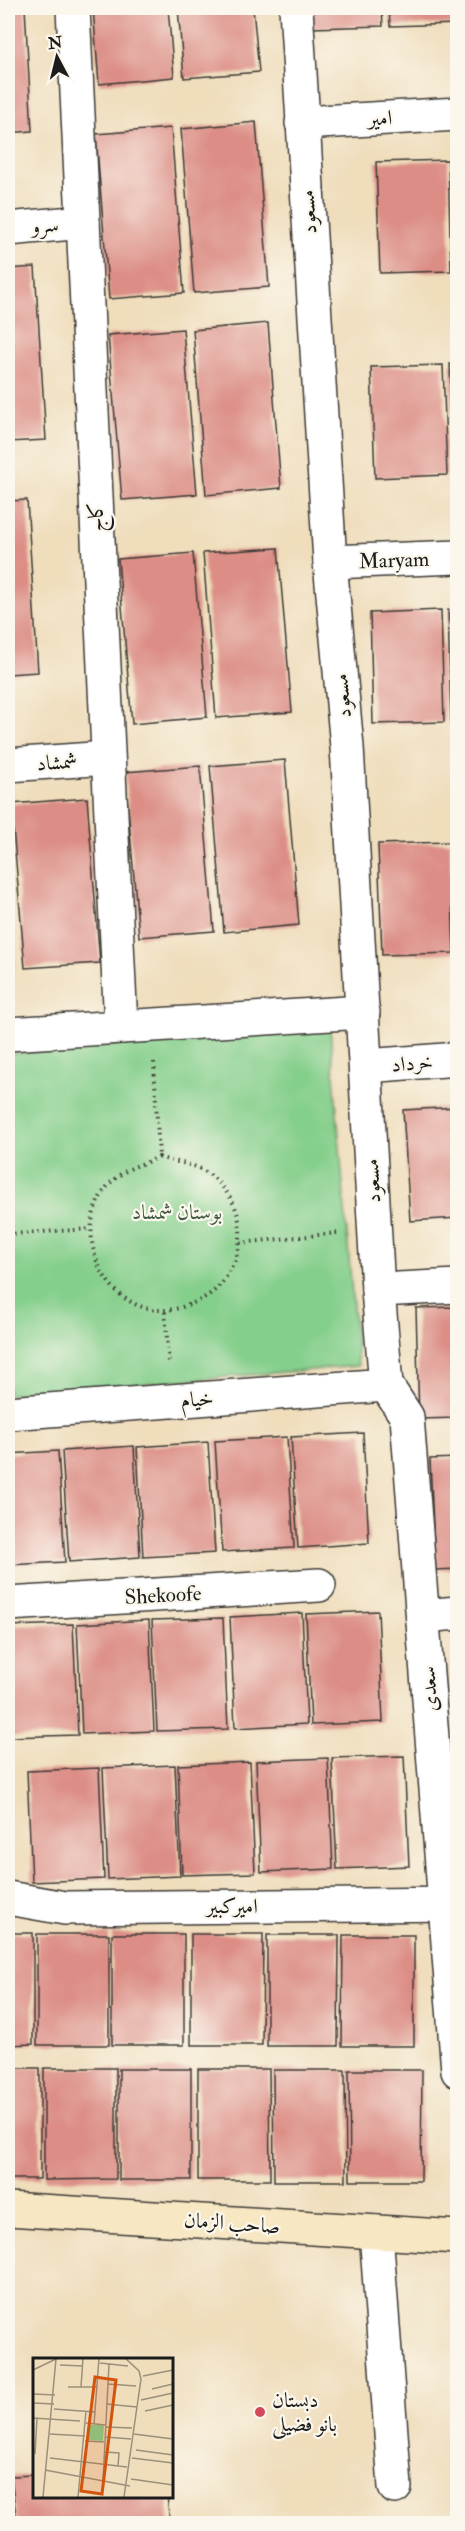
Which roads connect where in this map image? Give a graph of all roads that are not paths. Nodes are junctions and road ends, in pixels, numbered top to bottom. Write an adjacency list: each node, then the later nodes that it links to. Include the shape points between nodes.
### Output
1 (73, 8): 5 (street, کاج)
2 (296, 8): 4 (street, مسعود)
3 (458, 114): 4 (street, امیر)
4 (302, 123): 8 (street, مسعود)
5 (83, 222): 6 (street, سرو); 9 (street, کاج)
6 (8, 229)
7 (458, 557): 8 (street, Maryam)
8 (330, 562): 11 (street, مسعود, via 347,747)
9 (107, 758): 10 (street, شمشاد); 12 (street, کاج)
10 (8, 765)
11 (363, 1012): 12 (street); 15 (street, مسعود)
12 (136, 1026): 13 (street)
13 (8, 1034)
14 (458, 1059): 15 (street, خرداد)
15 (366, 1066): 17 (street, مسعود)
16 (458, 1286): 17 (street)
17 (378, 1290): 18 (street, مسعود)
18 (386, 1385): 19 (street, خیام); 23 (street, سعدی, via 407,1417)
19 (8, 1413)
20 (319, 1585): 21 (street, Shekoofe)
21 (8, 1604)
22 (458, 1613): 23 (street)
23 (423, 1616): 25 (street, سعدی)
24 (8, 1898): 25 (street, امیرکبیر, via 65,1908)
25 (452, 1904): 26 (street, سعدی)
26 (458, 2071)
27 (8, 2209): 28 (street, صاحب الزمان)
28 (376, 2232): 29 (street, صاحب الزمان); 30 (street)
29 (458, 2237)
30 (395, 2487)

